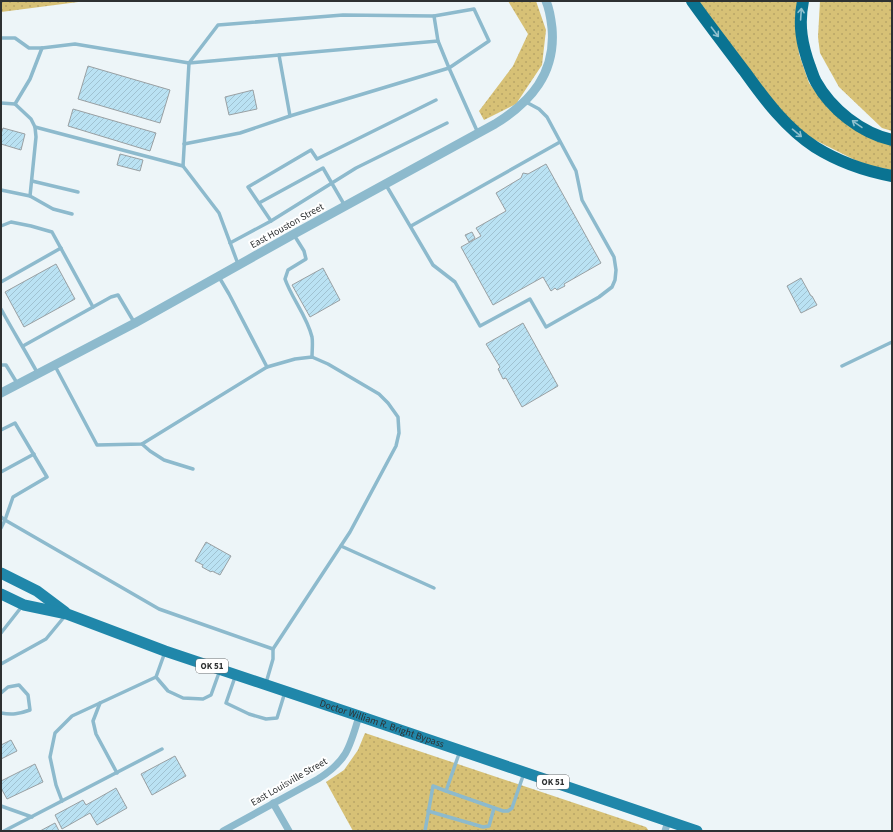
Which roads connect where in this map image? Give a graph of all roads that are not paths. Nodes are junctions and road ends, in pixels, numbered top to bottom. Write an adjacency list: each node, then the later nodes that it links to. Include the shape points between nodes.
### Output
1 (546, 1): 12 (street, East Houston Street, via 551,18 550,61 544,75)
2 (692, 1): 25 (highway, one-way to 25, via 766,100 797,134 849,165)
3 (803, 1): 19 (highway, one-way to 3, via 863,129 844,116 827,99 815,81 801,33 800,14)
4 (434, 16): 6 (lane); 9 (lane, via 343,15 218,25); 10 (lane, via 474,9 489,41)
5 (1, 38): 7 (lane, via 15,38 29,48)
6 (438, 41): 8 (lane); 10 (lane)
7 (42, 48): 9 (lane, via 75,44); 14 (lane, via 30,79)
8 (279, 55): 9 (lane); 15 (lane)
9 (189, 63): 21 (lane)
10 (449, 68): 15 (lane); 18 (lane)
11 (436, 100): 22 (lane)
12 (525, 101): 18 (street, East Houston Street, via 515,111); 20 (lane, via 540,109)
13 (1, 103): 14 (lane)
14 (15, 104): 17 (lane, via 31,119)
15 (290, 116): 21 (lane, via 240,133)
16 (447, 123): 27 (lane, via 356,168)
17 (35, 127): 23 (lane); 26 (lane)
18 (478, 133): 28 (street, East Houston Street)
19 (892, 140)
20 (560, 142): 37 (lane); 37 (lane, via 576,171 582,200 614,257 616,270 612,287 566,316 546,327 530,299 480,326 456,282 433,265)
21 (184, 144): 23 (lane)
22 (317, 159): 24 (lane); 32 (lane, via 311,150 248,187)
23 (183, 166): 39 (lane, via 219,213)
24 (323, 168): 27 (lane); 32 (lane)
25 (892, 176)
26 (32, 182): 30 (lane); 31 (lane)
27 (332, 184): 33 (lane); 35 (lane)
28 (386, 184): 33 (street, East Houston Street); 37 (lane)
29 (1, 190): 31 (lane)
30 (78, 192)
31 (30, 196): 34 (lane, via 53,209)
32 (259, 204): 35 (lane)
33 (345, 206): 38 (street, East Houston Street)
34 (72, 214)
35 (271, 221): 39 (lane)
36 (1, 226): 40 (lane, via 11,222 52,232)
37 (411, 226)
38 (294, 234): 41 (street, East Houston Street); 49 (lane, via 306,259 288,270 284,279 307,323 312,339)
39 (230, 243): 41 (lane)
40 (61, 248): 43 (lane); 44 (lane)
41 (238, 265): 42 (street, East Houston Street)
42 (219, 276): 46 (street, East Houston Street); 53 (lane)
43 (1, 282)
44 (93, 307): 46 (lane, via 118,295); 48 (lane)
45 (1, 309): 48 (lane)
46 (135, 323): 51 (street, East Houston Street)
47 (892, 342): 52 (lane)
48 (23, 346): 54 (lane)
49 (312, 357): 53 (lane); 65 (lane, via 379,394 398,417 399,433 396,446)
50 (1, 365): 55 (lane, via 6,365)
51 (54, 365): 54 (street, East Houston Street); 58 (lane, via 97,445)
52 (842, 366)
53 (267, 367): 58 (lane)
54 (38, 374): 55 (street, East Houston Street)
55 (18, 384): 56 (street, East Houston Street)
56 (1, 393)
57 (1, 430): 59 (lane, via 16,423)
58 (142, 444): 60 (lane, via 164,460)
59 (34, 454): 61 (lane); 63 (lane, via 47,476 13,497)
60 (193, 469)
61 (1, 472)
62 (1, 517): 63 (lane)
63 (5, 520): 64 (lane); 72 (lane, via 159,609)
64 (1, 528)
65 (341, 546): 67 (lane); 72 (lane)
66 (1, 573): 70 (main road, Doctor William R. Bright Bypass / OK 51, via 37,591)
67 (434, 588)
68 (1, 594): 69 (main road, Doctor William R. Bright Bypass / OK 51)
69 (24, 605): 70 (main road, Doctor William R. Bright Bypass / OK 51); 71 (lane)
70 (67, 614): 73 (main road, Doctor William R. Bright Bypass / OK 51); 74 (lane, via 46,639)
71 (1, 633)
72 (273, 649): 78 (lane)
73 (165, 651): 75 (main road, Doctor William R. Bright Bypass / OK 51); 77 (lane)
74 (1, 664)
75 (220, 669): 76 (main road, Doctor William R. Bright Bypass / OK 51); 77 (lane, via 211,695 203,700 183,698 168,691)
76 (236, 674): 78 (main road, Doctor William R. Bright Bypass / OK 51); 79 (lane, via 226,703 249,714 266,719 277,718)
77 (156, 677): 81 (lane)
78 (266, 684): 79 (main road, Doctor William R. Bright Bypass / OK 51)
79 (285, 691): 83 (main road, Doctor William R. Bright Bypass / OK 51)
80 (1, 693): 82 (lane, via 8,687 19,686 28,695 30,710 20,714)
81 (100, 703): 87 (lane, via 93,720 96,734); 89 (lane, via 72,716 55,733 50,757)
82 (1, 713)
83 (359, 716): 85 (main road, Doctor William R. Bright Bypass / OK 51); 90 (street, East Louisville Street, via 348,749 336,766 318,779)
84 (162, 749): 87 (lane)
85 (460, 750): 86 (main road, Doctor William R. Bright Bypass / OK 51); 88 (lane)
86 (524, 772): 92 (lane, via 512,808 503,811); 95 (main road, Doctor William R. Bright Bypass / OK 51)
87 (117, 773): 89 (lane)
88 (446, 791): 92 (lane); 93 (lane, via 433,786)
89 (62, 801): 94 (lane)
90 (273, 803): 97 (street, East Louisville Street); 98 (street)
91 (1, 806): 94 (lane)
92 (494, 808): 93 (lane, via 489,826 483,827)
93 (428, 811): 99 (lane)
94 (32, 816): 96 (lane)
95 (666, 826): 100 (main road, Doctor William R. Bright Bypass / OK 51)
96 (4, 831)
97 (223, 831)
98 (289, 831)
99 (425, 831)
100 (697, 831)

